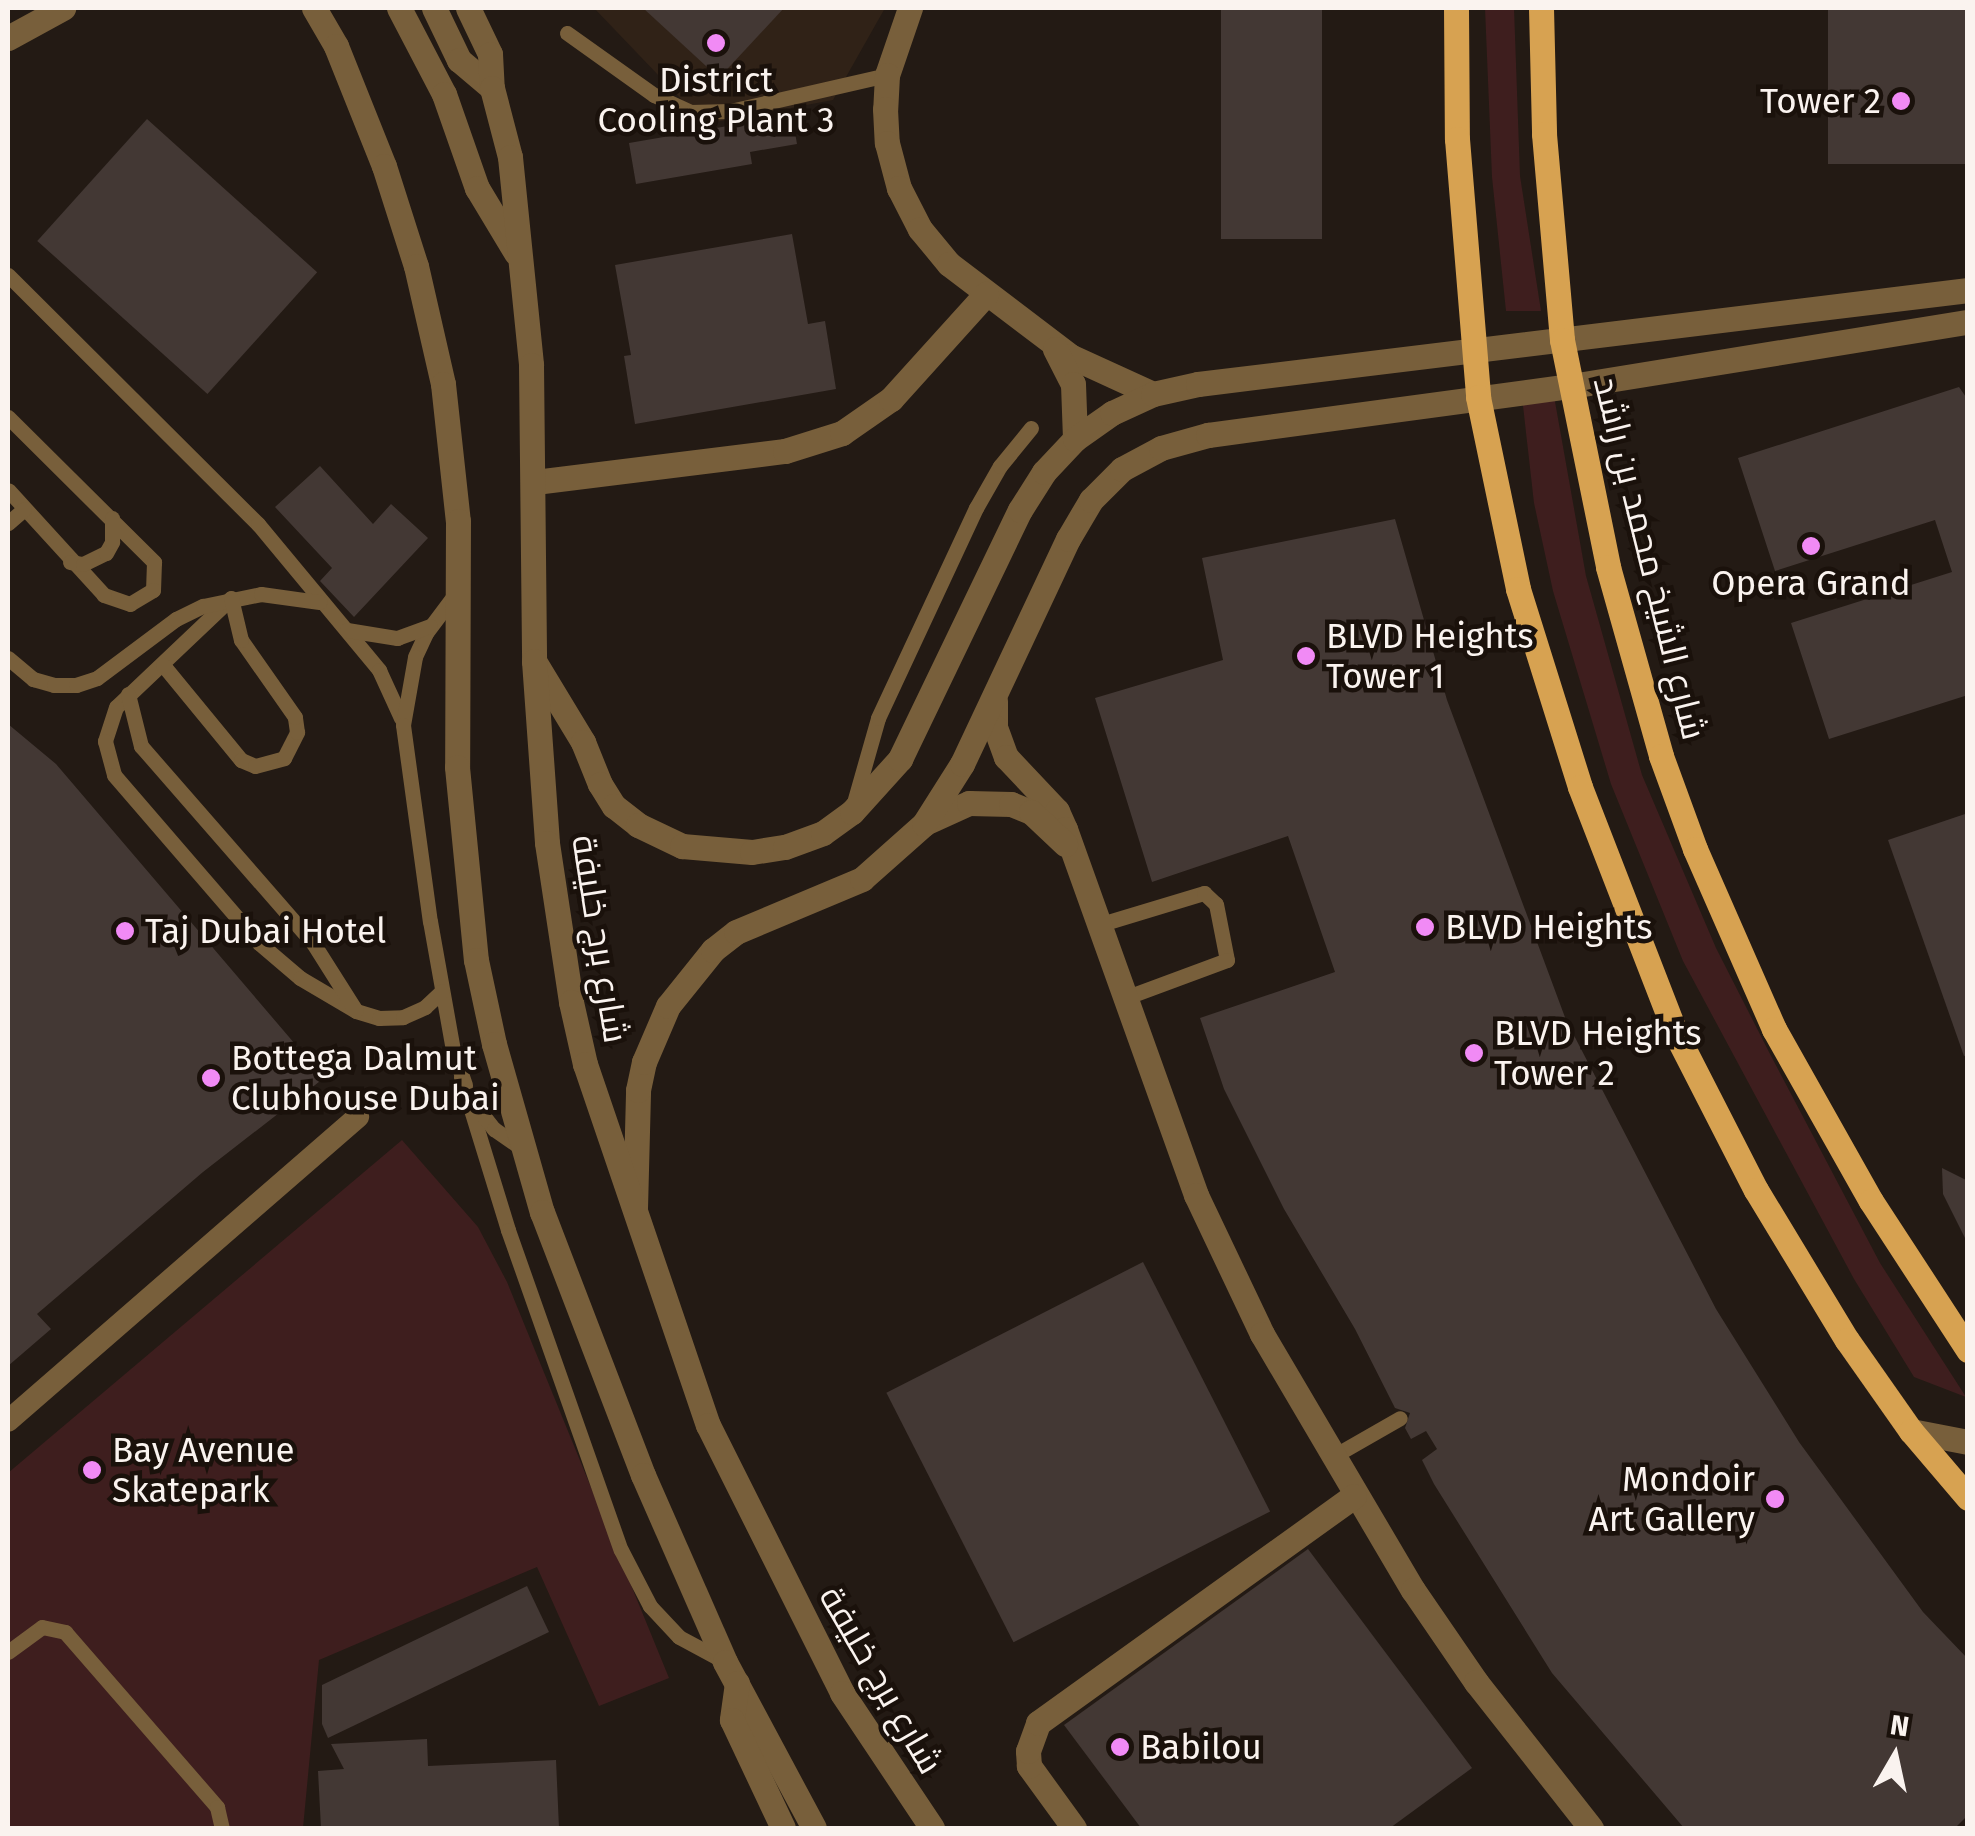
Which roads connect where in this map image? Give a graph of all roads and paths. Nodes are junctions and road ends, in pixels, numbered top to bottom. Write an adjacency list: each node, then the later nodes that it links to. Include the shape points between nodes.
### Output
1 (25, 8): 11 (street)
2 (64, 8): 13 (street)
3 (292, 8): 14 (street)
4 (314, 8): 14 (street)
5 (398, 8): 17 (street, via 444,94 477,188)
6 (434, 8): 16 (street, via 459,60)
7 (468, 8): 16 (street, شارع برج خليفة, via 490,54)
8 (910, 8): 15 (street)
9 (1456, 8): 24 (main road, via 1456,139)
10 (1541, 8): 23 (main road, شارع الشيخ محمد بن راشد)
11 (8, 22)
12 (567, 33): 15 (lane, via 654,95 690,112 730,111)
13 (8, 38)
14 (346, 68): 37 (street, via 430,316 453,452)
15 (887, 75): 20 (street, via 887,144 899,188 920,229)
16 (492, 88): 17 (street, شارع برج خليفة, via 510,157)
17 (519, 258): 31 (street, شارع برج خليفة)
18 (8, 275): 39 (lane, via 224,488)
19 (1968, 290): 23 (street)
20 (986, 294): 22 (street); 31 (street, via 891,399 842,433 785,452)
21 (1968, 322): 25 (street)
22 (1046, 337): 26 (street, via 1097,371); 30 (street, via 1073,384)
23 (1562, 340): 24 (street); 25 (main road, شارع الشيخ محمد بن راشد)
24 (1470, 350): 26 (street); 27 (main road)
25 (1571, 386): 27 (street); 59 (main road, شارع الشيخ محمد بن راشد, via 1633,662 1694,849 1802,1081)
26 (1153, 394): 30 (street)
27 (1478, 397): 46 (street, via 1208,435 1161,448 1122,469 1091,500 1068,539); 63 (main road, via 1546,690 1642,953 1756,1190)
28 (8, 417): 34 (lane)
29 (1031, 428): 48 (lane, via 976,508 878,718)
30 (1075, 439): 48 (street, via 1020,510 900,758)
31 (534, 482): 43 (street, شارع برج خليفة)
32 (8, 490): 33 (lane)
33 (24, 509): 35 (lane); 36 (lane)
34 (112, 517): 36 (lane, via 106,553 83,564); 36 (lane, via 154,562 153,590 143,600 116,603)
35 (8, 523)
36 (70, 562)
37 (459, 590): 40 (lane); 57 (street, via 457,766 466,875 494,1044)
38 (231, 598): 39 (lane, via 260,594); 42 (lane, via 176,619 97,678 76,684 33,679); 44 (lane); 44 (lane, via 241,640 294,717 297,732 284,758 255,766 241,760)
39 (319, 602): 41 (lane)
40 (432, 625): 41 (lane, via 397,638); 47 (lane, via 407,683)
41 (343, 628): 47 (lane, via 379,670)
42 (8, 658)
43 (534, 661): 48 (street, via 614,806 672,844 752,852 785,847); 58 (street, شارع برج خليفة, via 547,843 571,1002 590,1081)
44 (163, 665): 45 (lane)
45 (128, 694): 54 (lane, via 141,746 313,943); 54 (lane, via 108,723 105,741 114,775 259,943 300,978)
46 (996, 697): 49 (street); 50 (street, via 995,727 1006,757 1057,811)
47 (403, 725): 52 (lane)
48 (852, 812)
49 (924, 824): 50 (street, via 970,803 1011,804 1039,818); 58 (street, via 862,879 736,932 712,950 668,1006 638,1090)
50 (1069, 847): 51 (street)
51 (1098, 925): 53 (street); 53 (lane, via 1204,892 1216,904 1227,960)
52 (442, 990): 54 (lane, via 425,1008 403,1017); 55 (lane)
53 (1124, 998): 65 (street, via 1216,1242)
54 (356, 1011)
55 (461, 1077): 57 (lane, via 477,1110); 69 (lane, via 621,1550 650,1606 679,1637)
56 (358, 1117): 62 (street)
57 (524, 1150): 69 (street, via 599,1368)
58 (635, 1208): 73 (street, شارع برج خليفة, via 708,1425 842,1693)
59 (1955, 1318): 60 (main road, شارع الشيخ محمد بن راشد)
60 (1968, 1350)
61 (1400, 1418): 65 (lane)
62 (8, 1421)
63 (1911, 1432): 64 (street); 67 (main road)
64 (1968, 1442)
65 (1332, 1458): 66 (street)
66 (1354, 1496): 74 (street, via 1038,1723 1029,1766); 75 (street, via 1476,1682)
67 (1968, 1498)
68 (8, 1652): 70 (lane, via 42,1627 64,1632 217,1807)
69 (732, 1672): 71 (street, via 732,1720); 72 (street)
70 (222, 1828)
71 (784, 1828)
72 (814, 1828)
73 (932, 1828)
74 (1074, 1828)
75 (1590, 1828)

